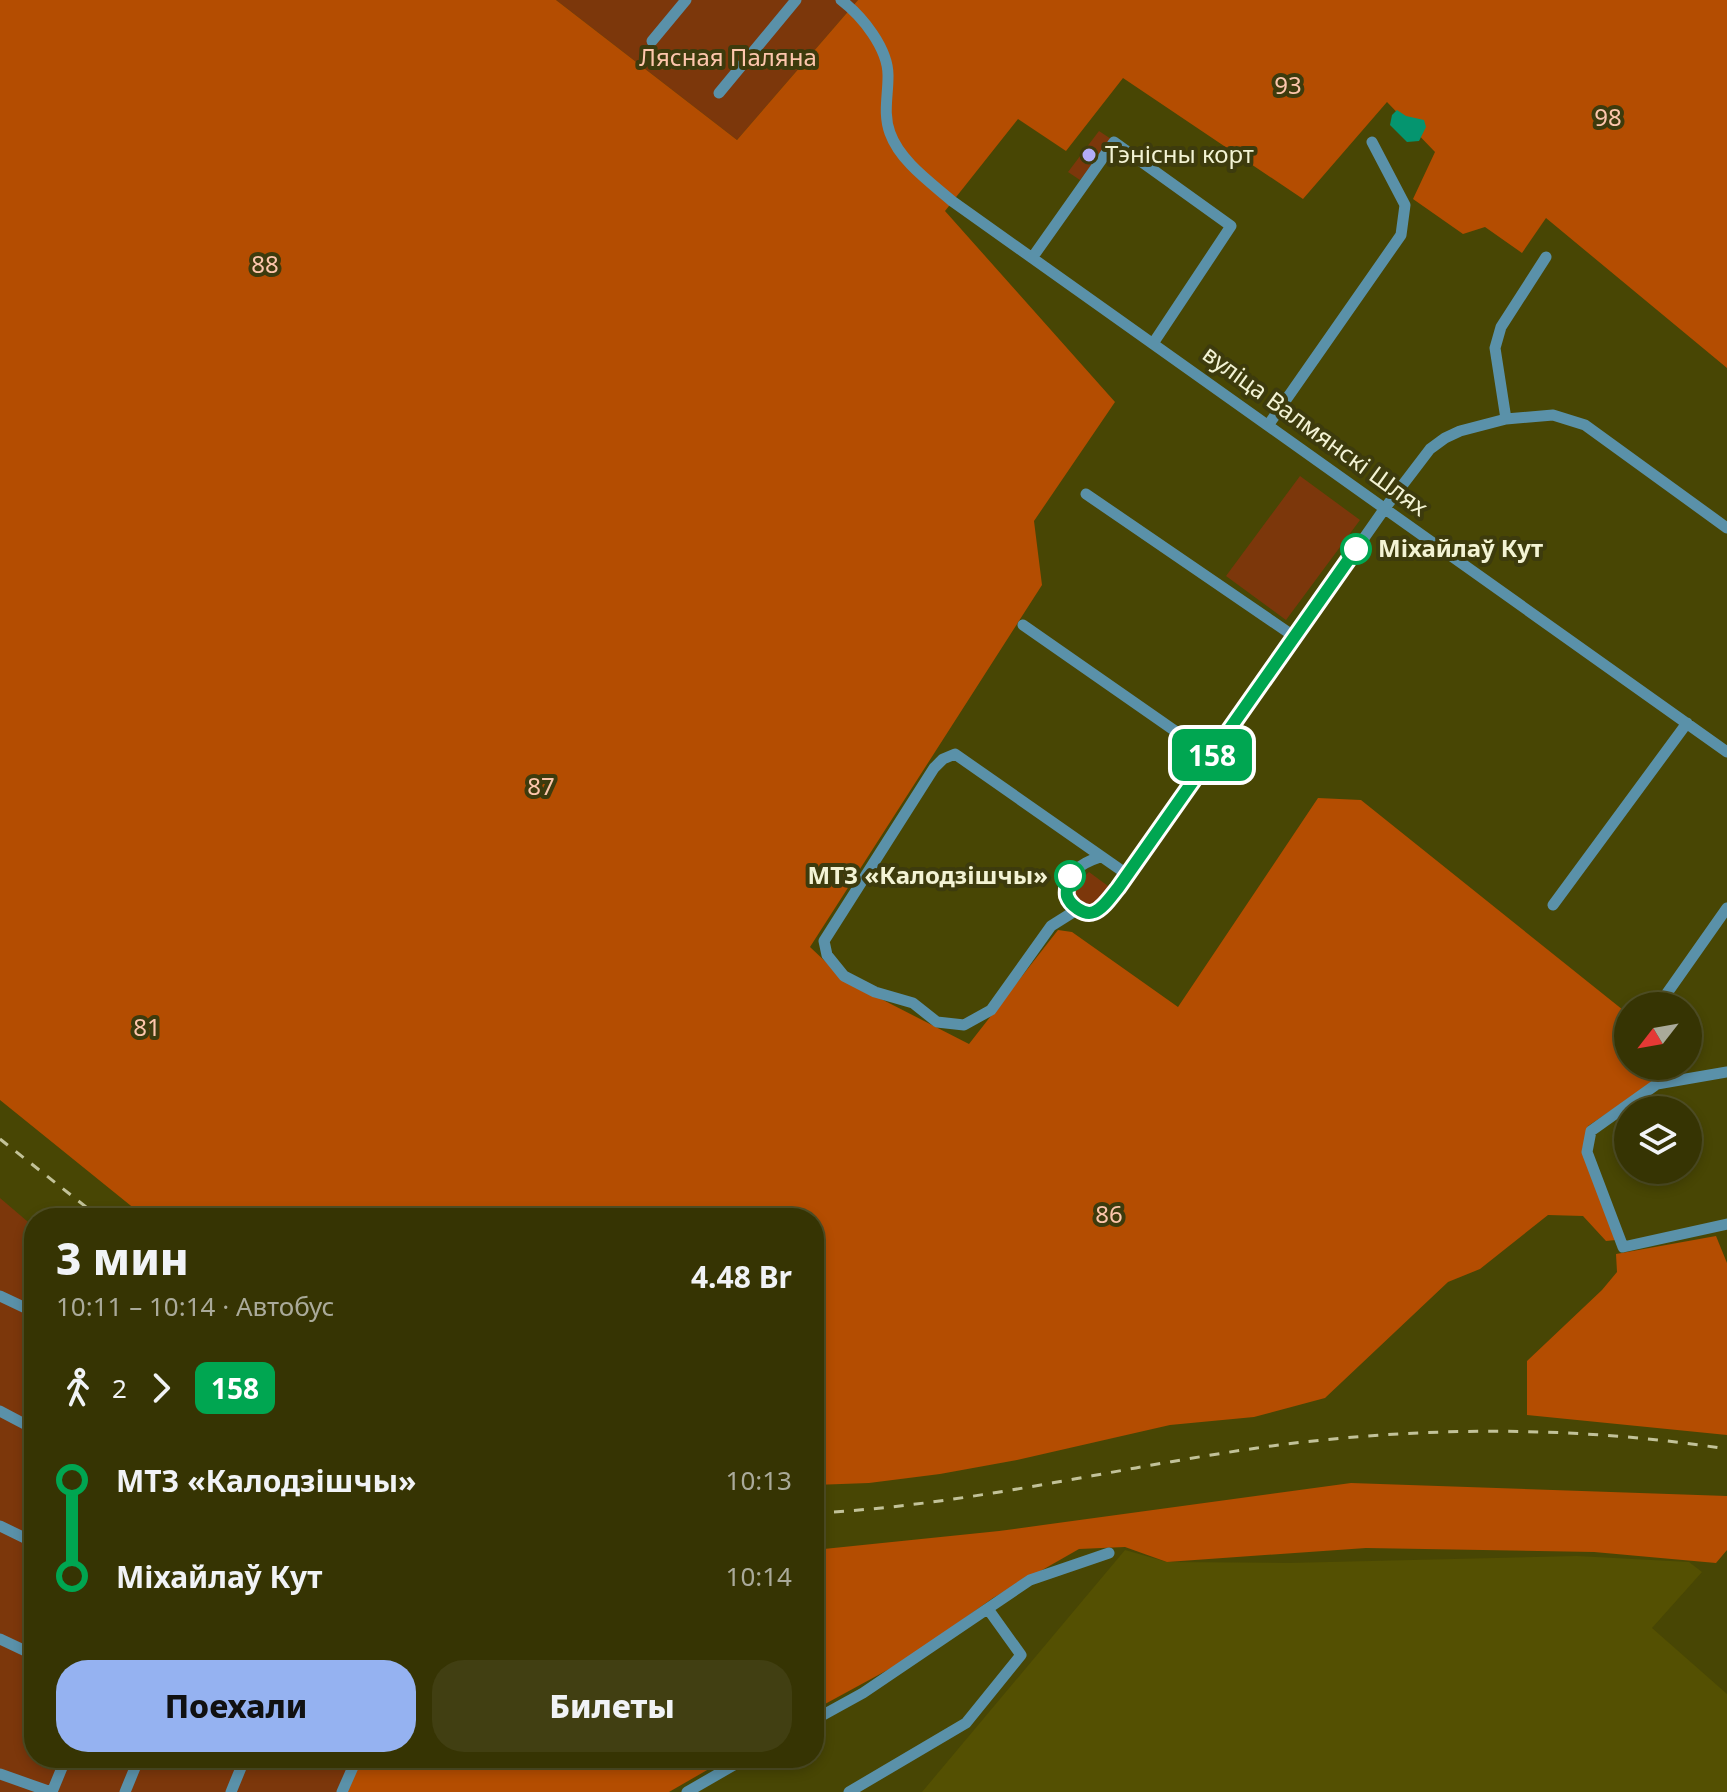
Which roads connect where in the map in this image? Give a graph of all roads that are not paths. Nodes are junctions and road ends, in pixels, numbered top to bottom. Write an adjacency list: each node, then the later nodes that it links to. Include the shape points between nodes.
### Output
1 (686, 0): 4 (street)
2 (796, 0): 5 (street)
3 (844, 2): 8 (street, вуліца Валмянскі Шлях, via 878,39 889,76 886,116 895,145 935,186)
4 (652, 41)
5 (719, 93)
6 (1372, 142): 11 (street, via 1405,205 1401,235)
7 (1546, 257): 10 (street, via 1501,327 1495,348)
8 (1032, 258): 9 (street, вуліца Валмянскі Шлях); 9 (street, via 1114,142 1231,226)
9 (1154, 342): 11 (street, вуліца Валмянскі Шлях)
10 (1506, 419): 13 (street, via 1469,427 1430,449); 14 (street, via 1553,415 1585,425)
11 (1269, 424): 13 (street, вуліца Валмянскі Шлях)
12 (1086, 494): 16 (street)
13 (1385, 508): 16 (street); 17 (street, вуліца Валмянскі Шлях)
14 (1727, 528)
15 (1023, 625): 19 (street)
16 (1295, 637): 19 (street)
17 (1687, 723): 18 (street, вуліца Валмянскі Шлях); 22 (street)
18 (1727, 752)
19 (1211, 756): 21 (street)
20 (1100, 857): 21 (street); 24 (street, via 1083,863 1070,876 1067,895); 24 (street, via 955,754 934,768 824,941 827,955 844,976 913,1003 937,1022 964,1025 991,1010 1051,926)
21 (1128, 875): 24 (street, via 1094,913)
22 (1553, 905)
23 (1727, 908): 25 (street)
24 (1078, 909)
25 (1668, 992)
26 (1727, 1072): 27 (street, via 1657,1084 1591,1131 1587,1152 1623,1247)
27 (1727, 1224)
28 (0, 1296): 29 (street)
29 (24, 1307)
30 (0, 1411): 31 (street)
31 (24, 1424)
32 (0, 1526): 33 (street)
33 (24, 1538)
34 (1109, 1553): 35 (street, via 1030,1580)
35 (988, 1609): 38 (street); 50 (street, via 1021,1655 966,1723)
36 (0, 1639): 37 (street)
37 (24, 1650)
38 (824, 1714)
39 (62, 1768): 45 (street)
40 (135, 1768): 46 (street)
41 (241, 1768): 47 (street)
42 (353, 1768): 48 (street)
43 (729, 1768): 49 (street)
44 (0, 1774): 45 (street)
45 (51, 1792)
46 (125, 1792)
47 (231, 1792)
48 (342, 1792)
49 (687, 1792)
50 (849, 1792)

